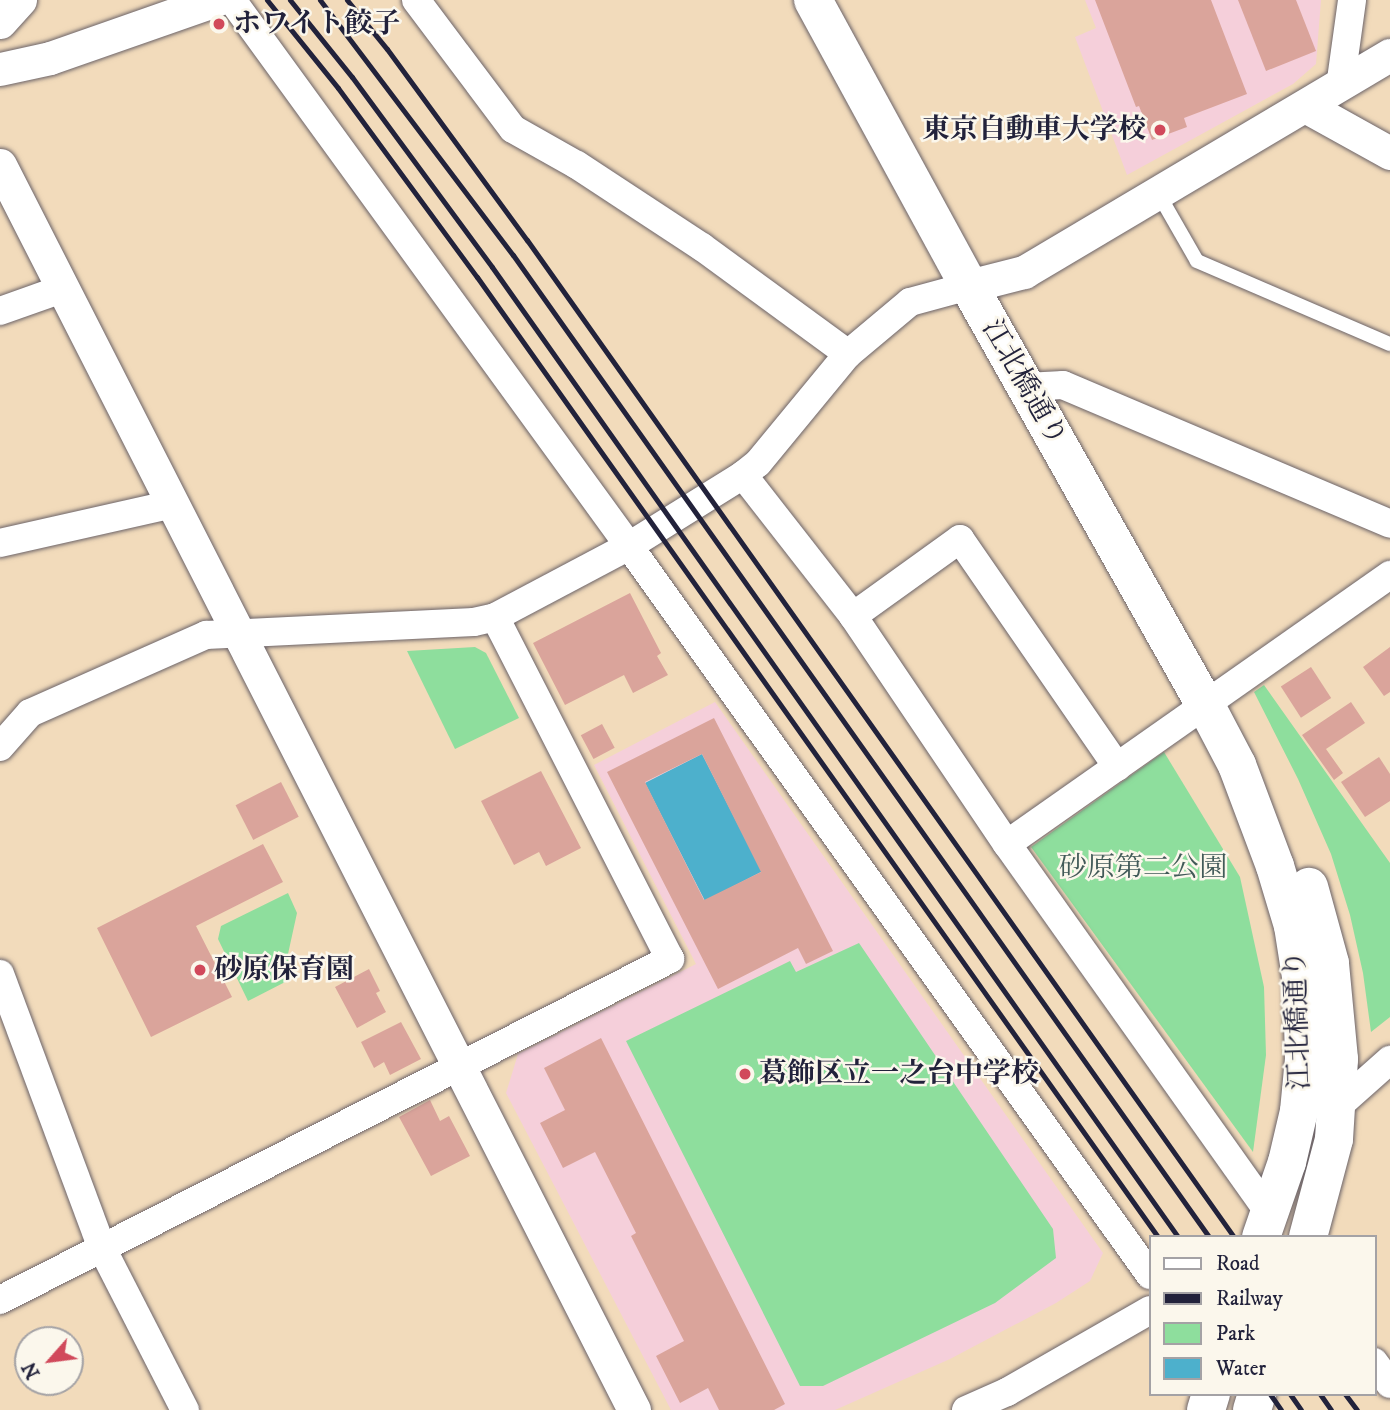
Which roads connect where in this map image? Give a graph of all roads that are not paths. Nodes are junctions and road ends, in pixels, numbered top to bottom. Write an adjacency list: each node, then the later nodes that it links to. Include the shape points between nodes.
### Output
1 (20, 0): 7 (street)
2 (216, 0): 9 (street, via 50,58)
3 (232, 0): 25 (street)
4 (416, 0): 19 (street, via 513,129 702,247)
5 (813, 0): 15 (main road, 江北橋通り)
6 (1352, 0): 10 (street)
7 (0, 22)
8 (1390, 55): 10 (street)
9 (0, 69)
10 (1340, 88): 11 (street)
11 (1307, 107): 12 (street); 14 (street)
12 (1390, 153)
13 (0, 166): 16 (street)
14 (1158, 193): 15 (street, via 1024,272); 18 (lane, via 1197,261)
15 (969, 286): 19 (street, via 910,302); 20 (main road, 江北橋通り)
16 (62, 289): 17 (street); 22 (street)
17 (0, 311)
18 (1390, 344)
19 (848, 354): 21 (street)
20 (1026, 387): 23 (street, via 1063,385); 30 (main road, 江北橋通り)
21 (743, 475): 25 (street); 27 (street)
22 (173, 504): 24 (street); 29 (street)
23 (1390, 524)
24 (0, 543)
25 (629, 546): 28 (street); 44 (street)
26 (1390, 575): 30 (street)
27 (852, 616): 35 (street, via 961,539); 36 (street)
28 (495, 617): 29 (street, via 474,622); 39 (street, via 670,959)
29 (237, 632): 32 (street, via 206,635); 39 (street)
30 (1205, 704): 34 (main road, 江北橋通り); 35 (street)
31 (0, 713): 32 (street)
32 (30, 713): 33 (street)
33 (0, 747)
34 (1237, 765): 40 (main road, 江北橋通り, via 1297,857 1310,888 1330,963); 41 (main road, 江北橋通り, via 1293,926 1303,983 1300,1111)
35 (1117, 767): 36 (street)
36 (1007, 844): 41 (street)
37 (0, 974): 43 (street)
38 (1390, 1060): 40 (street)
39 (459, 1065): 43 (street); 51 (street)
40 (1338, 1107): 42 (main road, 江北橋通り)
41 (1265, 1225)
42 (1309, 1235)
43 (102, 1248): 45 (street); 50 (street)
44 (1148, 1272)
45 (0, 1300)
46 (1148, 1311): 49 (street)
47 (1376, 1365): 48 (street)
48 (1390, 1384)
49 (1013, 1401): 52 (street)
50 (186, 1410)
51 (634, 1410)
52 (966, 1410)

